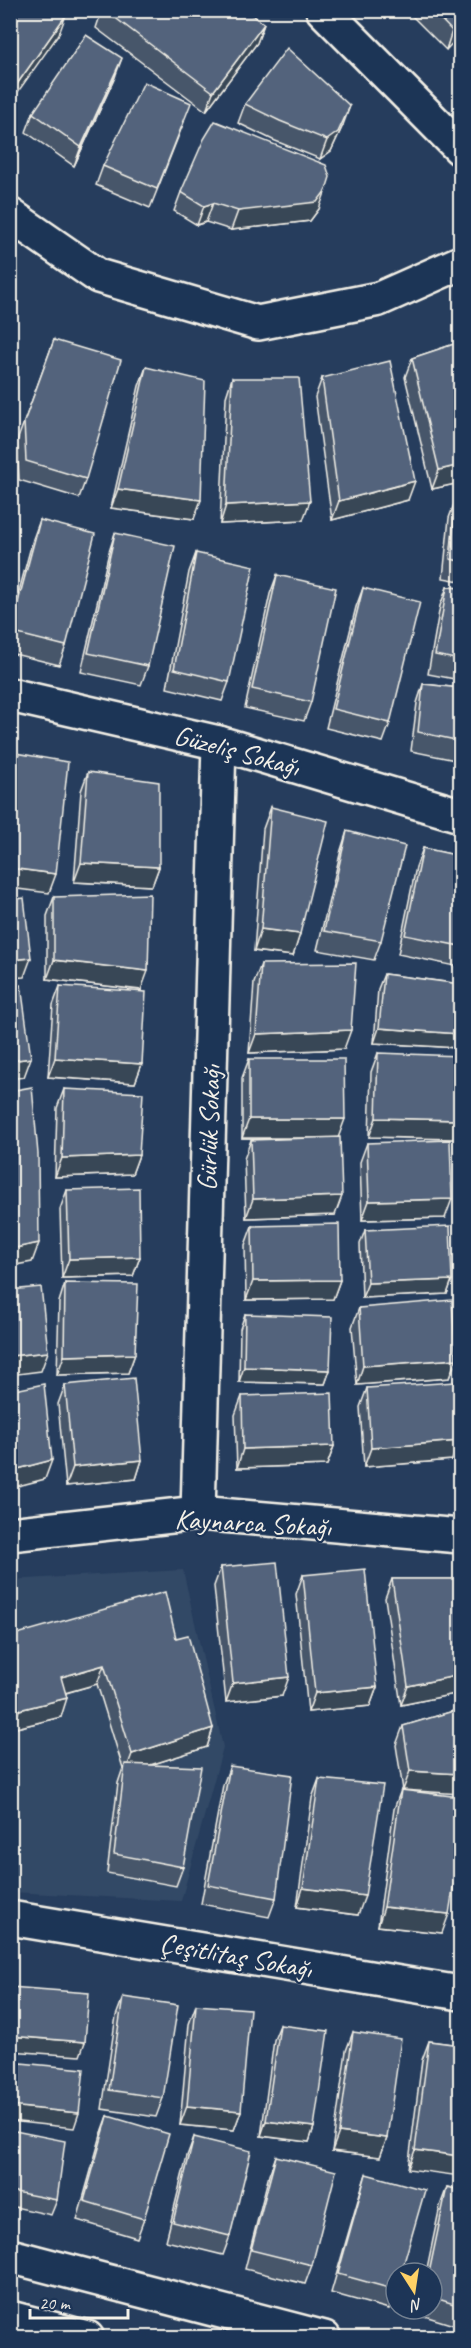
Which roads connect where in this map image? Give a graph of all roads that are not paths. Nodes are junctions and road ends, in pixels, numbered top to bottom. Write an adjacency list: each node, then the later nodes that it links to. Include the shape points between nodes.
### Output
1 (323, 10): 2 (street)
2 (460, 148)
3 (10, 215): 4 (street, via 98,276 258,323 379,298)
4 (460, 263)
5 (10, 695): 6 (street, Güzeliş Sokağı)
6 (219, 743): 7 (street, Güzeliş Sokağı); 8 (street, Gürlük Sokağı)
7 (460, 814)
8 (198, 1513): 9 (street, Kaynarca Sokağı); 10 (street, Kaynarca Sokağı)
9 (10, 1534)
10 (460, 1536)
11 (10, 1917): 12 (street, Çeşitlitaş Sokağı)
12 (460, 1994)
13 (10, 2256): 16 (street)
14 (10, 2318): 15 (street)
15 (87, 2337)
16 (324, 2337)

